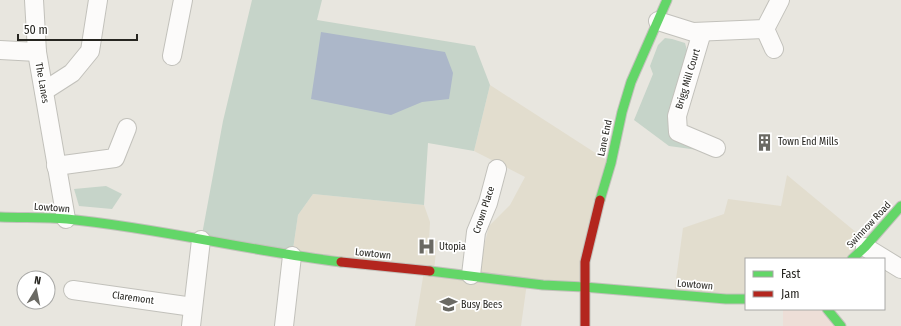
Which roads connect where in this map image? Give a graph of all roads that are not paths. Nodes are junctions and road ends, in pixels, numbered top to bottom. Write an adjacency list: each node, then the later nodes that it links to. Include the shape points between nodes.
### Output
1 (34, 0): 11 (street, The Lanes)
2 (98, 0): 13 (street, via 90,51 72,72)
3 (183, 0): 12 (street)
4 (780, 0): 7 (street)
5 (663, 1): 6 (main road, Lane End)
6 (658, 21): 8 (street, via 693,32); 28 (main road, Lane End, via 631,82 622,112 585,262)
7 (765, 29): 8 (street); 9 (street)
8 (702, 32): 15 (street, Brigg Mill Court, via 677,116 678,132)
9 (774, 49)
10 (0, 50): 11 (street)
11 (37, 52): 13 (street, The Lanes)
12 (172, 56)
13 (44, 91): 16 (street, The Lanes)
14 (127, 128): 16 (street, via 115,158)
15 (716, 148)
16 (56, 166): 20 (street, The Lanes)
17 (497, 169): 27 (street, Crown Place, via 488,203 476,232)
18 (901, 206): 22 (main road, Swinnow Road)
19 (0, 217): 20 (main road, Lowtown)
20 (66, 219): 21 (main road, Lowtown)
21 (201, 240): 23 (main road, Lowtown); 31 (street)
22 (859, 253): 24 (street)
23 (292, 256): 27 (main road, Lowtown); 34 (street)
24 (872, 258)
25 (885, 263): 26 (street)
26 (901, 269)
27 (471, 275): 28 (main road, Lowtown)
28 (584, 287): 30 (main road, Lowtown); 35 (main road, Lane End)
29 (73, 290): 31 (street, Claremont)
30 (745, 299)
31 (193, 306): 33 (street)
32 (828, 310): 36 (main road)
33 (191, 326)
34 (284, 326)
35 (585, 326)
36 (841, 326)

